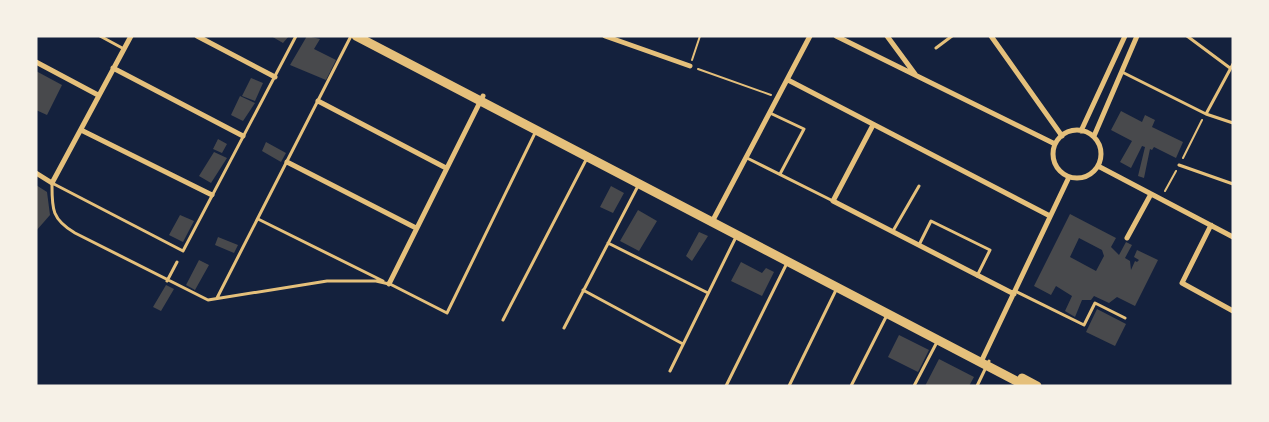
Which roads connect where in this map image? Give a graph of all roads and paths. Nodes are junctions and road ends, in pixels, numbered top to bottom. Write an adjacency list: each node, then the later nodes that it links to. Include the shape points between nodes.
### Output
1 (100, 36): 18 (lane)
2 (130, 36): 18 (street)
3 (196, 36): 29 (street)
4 (296, 36): 29 (lane)
5 (352, 36): 34 (lane)
6 (356, 36): 33 (main road)
7 (368, 36): 33 (main road)
8 (605, 36): 22 (street)
9 (700, 36): 22 (path)
10 (810, 36): 30 (street)
11 (836, 36): 27 (street)
12 (887, 36): 27 (street)
13 (952, 36): 19 (lane)
14 (1125, 36): 41 (street)
15 (1137, 36): 25 (street)
16 (1187, 36): 24 (lane)
17 (993, 38): 43 (street)
18 (124, 48): 23 (street)
19 (936, 48)
20 (36, 62): 31 (street)
21 (1233, 64): 24 (lane)
22 (690, 66): 32 (path)
23 (113, 68): 31 (street); 42 (street)
24 (1230, 68): 28 (lane)
25 (1121, 71): 36 (lane); 44 (street)
26 (1233, 75): 28 (lane)
27 (916, 76): 45 (street)
28 (1227, 76): 36 (lane)
29 (275, 77): 42 (lane)
30 (788, 80): 32 (street); 38 (street)
31 (98, 95): 39 (street)
32 (778, 98): 35 (street)
33 (482, 99): 40 (main road); 51 (street); 65 (main road)
34 (318, 101): 48 (lane); 51 (street)
35 (770, 113): 47 (street); 53 (lane, via 804,129)
36 (1206, 114): 37 (lane); 49 (path)
37 (1233, 123)
38 (873, 125): 62 (street); 63 (street)
39 (81, 130): 55 (street); 60 (street)
40 (536, 130): 46 (main road); 78 (lane, via 447,313)
41 (1081, 131): 43 (street, via 1071,131); 44 (street)
42 (243, 136): 60 (lane)
43 (1062, 136): 45 (street)
44 (1094, 136): 50 (street, via 1101,153)
45 (1055, 144): 54 (street, via 1053,156 1056,167)
46 (587, 157): 56 (main road); 87 (lane)
47 (747, 158): 53 (lane); 65 (street)
48 (287, 162): 64 (lane); 67 (street)
49 (1179, 165): 57 (lane); 61 (path)
50 (1098, 166): 54 (street, via 1087,176); 59 (street)
51 (446, 168): 67 (street)
52 (36, 172): 55 (street)
53 (780, 174): 62 (lane)
54 (1069, 177): 63 (street)
55 (52, 183): 60 (lane, via 183,251); 77 (lane, via 52,206 65,227)
56 (639, 184): 65 (main road); 72 (lane)
57 (1233, 184)
58 (919, 186): 68 (lane)
59 (1151, 194): 61 (street); 71 (street)
60 (212, 195)
61 (1161, 199): 66 (street)
62 (833, 201): 68 (street)
63 (1050, 216): 81 (street)
64 (258, 219): 78 (lane); 83 (lane)
65 (714, 220): 69 (main road); 91 (main road)
66 (1211, 225): 70 (street); 84 (street, via 1182,280 1184,286)
67 (416, 228): 78 (street)
68 (893, 231): 73 (street)
69 (737, 235): 74 (main road); 82 (lane)
70 (1233, 237)
71 (1128, 238)
72 (608, 243): 80 (lane); 82 (lane)
73 (919, 245): 76 (street); 76 (lane, via 931,221 990,250)
74 (788, 261): 79 (main road); 93 (lane)
75 (177, 262): 77 (lane)
76 (977, 276): 81 (street)
77 (167, 281): 83 (lane, via 202,299)
78 (389, 284): 83 (lane, via 376,280 327,281)
79 (837, 287): 85 (main road); 94 (lane)
80 (583, 290): 88 (lane); 90 (lane)
81 (1014, 292): 86 (lane, via 1084,325 1095,303); 91 (street)
82 (708, 293): 90 (lane)
83 (216, 299)
84 (1233, 311)
85 (888, 314): 89 (main road); 95 (lane)
86 (1125, 318)
87 (503, 320)
88 (564, 328)
89 (938, 340): 91 (main road); 96 (lane)
90 (683, 344): 92 (lane)
91 (985, 361): 97 (lane); 98 (main road); 99 (main road)
92 (670, 371)
93 (726, 386)
94 (788, 386)
95 (850, 386)
96 (914, 386)
97 (977, 386)
98 (1026, 386)
99 (1038, 386)

